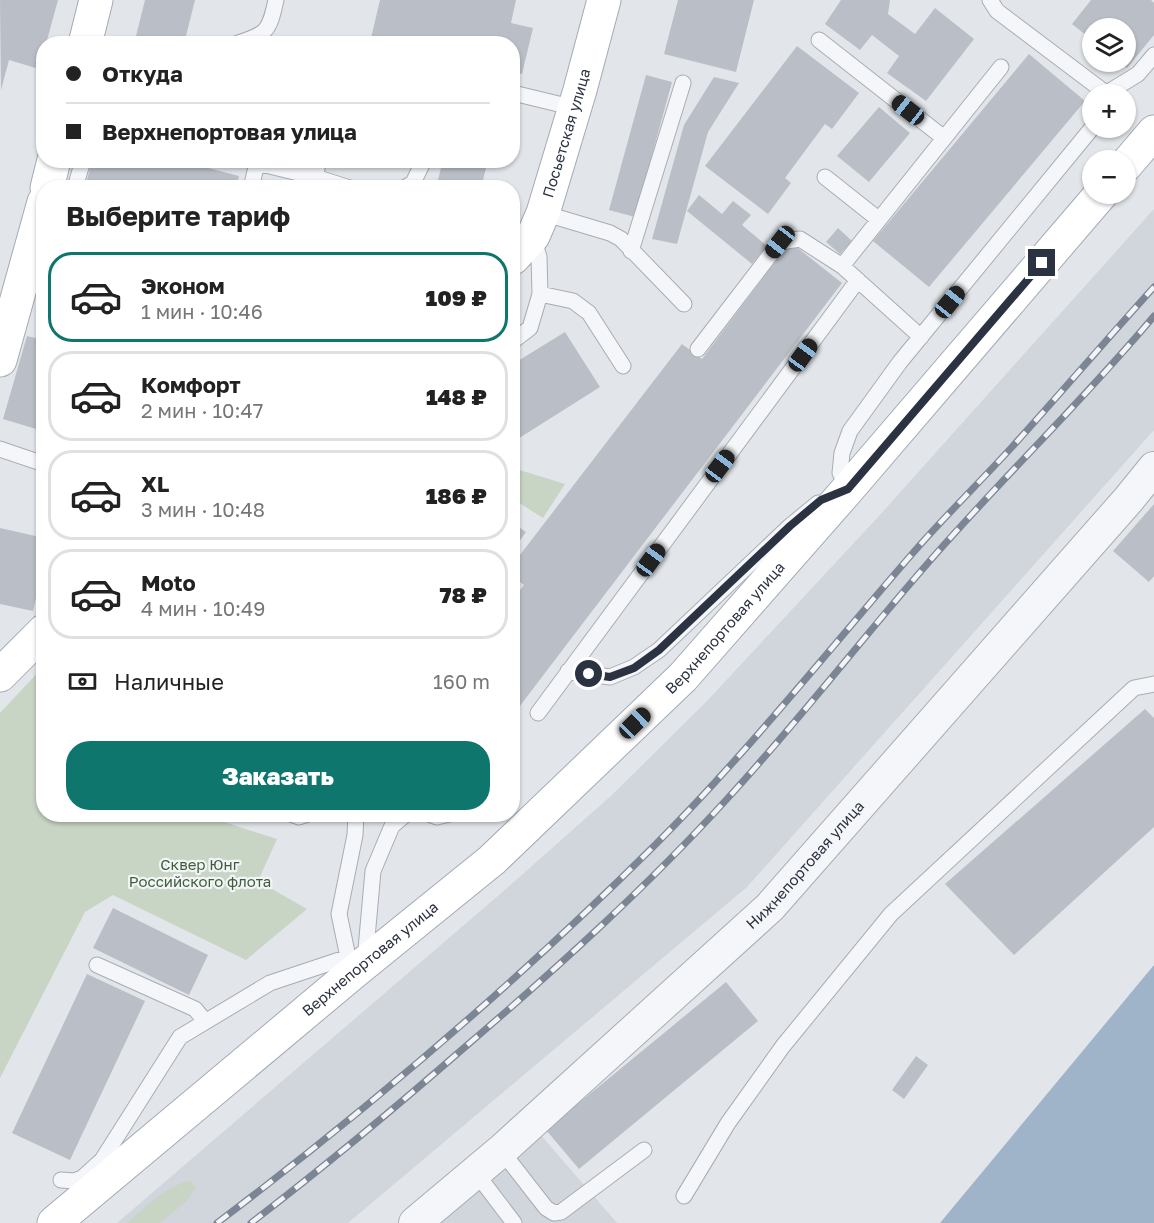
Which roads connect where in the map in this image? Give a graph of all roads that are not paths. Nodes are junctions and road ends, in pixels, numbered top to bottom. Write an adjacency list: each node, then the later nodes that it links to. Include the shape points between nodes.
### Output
1 (96, 0): 5 (main road)
2 (276, 0): 6 (lane, via 270,25)
3 (604, 0): 14 (main road, Посьетская улица)
4 (990, 0): 11 (lane, via 997,11)
5 (87, 36)
6 (255, 36)
7 (819, 40): 16 (lane)
8 (1154, 55): 12 (lane, via 1138,74)
9 (1001, 67): 16 (lane)
10 (683, 83): 28 (lane)
11 (1094, 84)
12 (1122, 84)
13 (520, 95): 14 (lane)
14 (575, 108): 27 (main road, Посьетская улица)
15 (1154, 132): 18 (main road)
16 (944, 138): 25 (lane)
17 (1084, 138): 34 (lane)
18 (1136, 153)
19 (278, 168): 21 (lane)
20 (317, 168): 21 (lane)
21 (315, 177): 23 (lane)
22 (825, 177): 25 (lane)
23 (325, 180)
24 (1092, 204): 41 (main road, Верхнепортовая улица)
25 (878, 219): 29 (lane)
26 (36, 231): 36 (main road)
27 (530, 236): 28 (lane, via 610,233); 31 (lane, via 539,257)
28 (631, 251): 32 (lane)
29 (842, 267): 30 (lane); 35 (lane, via 800,239 780,242)
30 (858, 280): 34 (lane); 43 (lane)
31 (540, 294): 33 (lane, via 530,328); 37 (lane, via 573,301 589,313)
32 (684, 304)
33 (520, 336)
34 (921, 337): 41 (lane, via 850,431 840,473)
35 (698, 349)
36 (0, 360)
37 (624, 366)
38 (0, 449): 39 (lane)
39 (36, 461)
40 (1154, 468): 52 (street, Нижнепортовая улица, via 770,907)
41 (848, 489): 43 (lane, via 821,500 659,650 634,668 610,677); 49 (main road, Верхнепортовая улица, via 683,677 492,860)
42 (36, 639): 44 (main road)
43 (568, 671): 46 (lane)
44 (0, 675)
45 (1154, 684): 56 (lane, via 1134,688 891,914 783,1046 728,1123)
46 (538, 713)
47 (356, 822): 49 (lane, via 339,914)
48 (397, 822): 49 (lane, via 373,871)
49 (356, 964): 51 (lane, via 270,983); 57 (main road, Верхнепортовая улица)
50 (97, 965): 51 (lane, via 195,1009)
51 (205, 1021): 55 (lane, via 180,1036 102,1160 82,1178)
52 (502, 1150): 53 (lane, via 554,1213 561,1212); 54 (street, Нижнепортовая улица)
53 (644, 1150)
54 (476, 1173): 58 (street, Нижнепортовая улица); 59 (lane)
55 (61, 1180)
56 (684, 1196)
57 (54, 1223)
58 (415, 1223)
59 (514, 1223)

